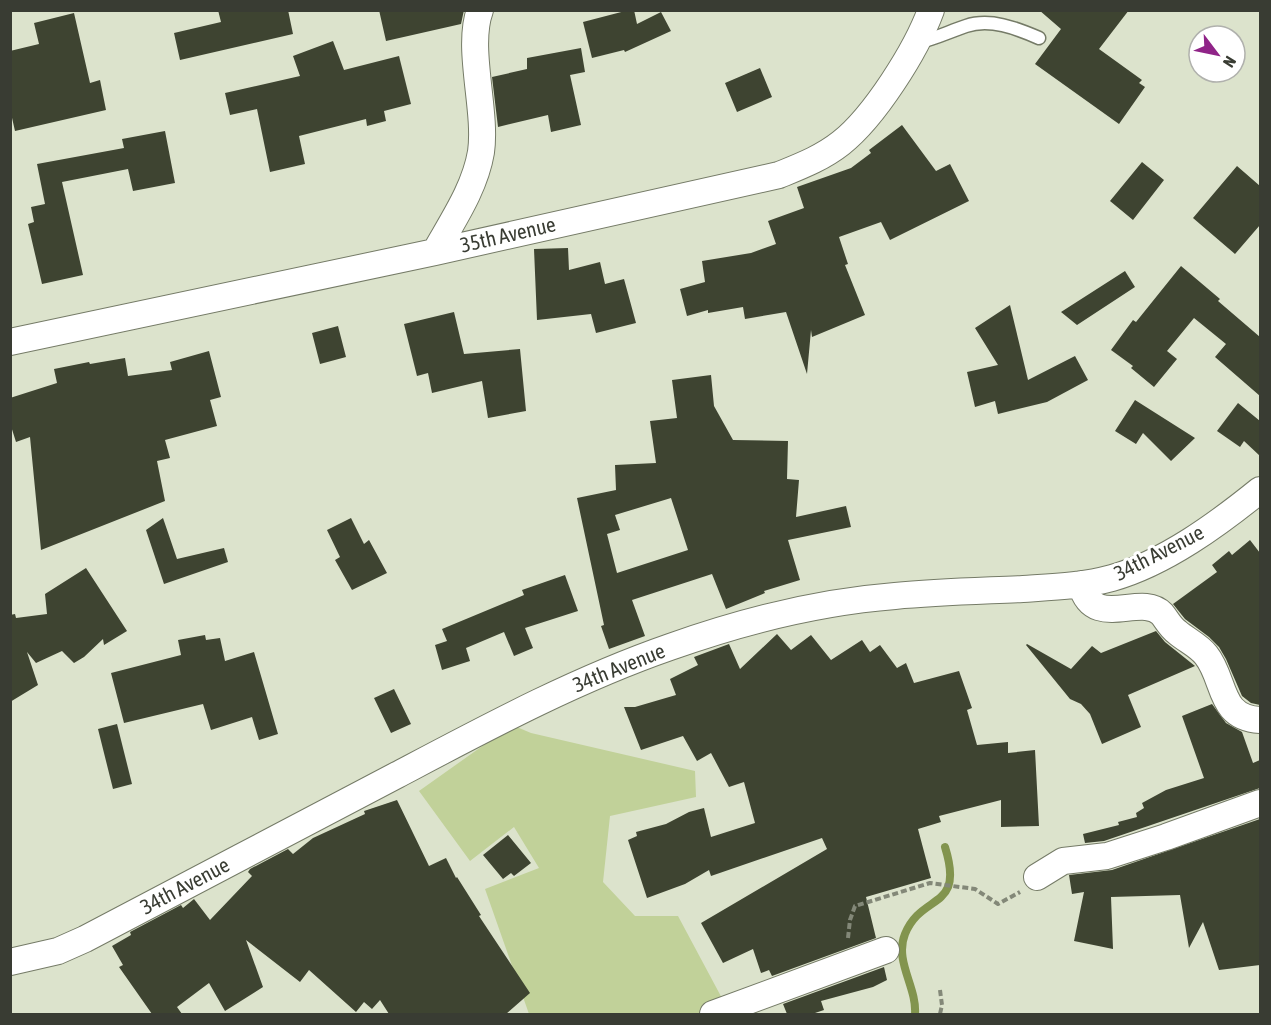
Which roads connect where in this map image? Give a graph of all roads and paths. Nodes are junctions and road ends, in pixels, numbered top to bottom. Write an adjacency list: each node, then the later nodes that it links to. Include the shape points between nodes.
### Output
1 (480, 10): 5 (street, via 475,31 481,150 471,186)
2 (931, 10): 4 (street, 35th Avenue)
3 (1039, 38): 4 (lane, via 1017,29 986,24 968,25)
4 (915, 43): 5 (street, 35th Avenue, via 863,123 813,162 779,175)
5 (435, 252): 6 (street, 35th Avenue)
6 (10, 342)
7 (1260, 490): 8 (street, 34th Avenue, via 1192,539 1150,562 1116,577)
8 (1081, 584): 9 (street, via 1083,596 1093,605 1150,608 1161,613 1172,628 1206,655 1233,710 1242,717); 13 (street, 34th Avenue, via 848,601 738,625 670,647 549,697 85,939 58,951)
9 (1260, 720)
10 (1260, 803): 11 (street, via 1107,856 1064,861)
11 (1037, 877): 14 (path, via 998,904 975,889 930,883 855,906 848,938)
12 (886, 950): 14 (street)
13 (10, 962)
14 (854, 962): 16 (street)
15 (940, 990): 17 (path)
16 (713, 1014)
17 (940, 1014)

